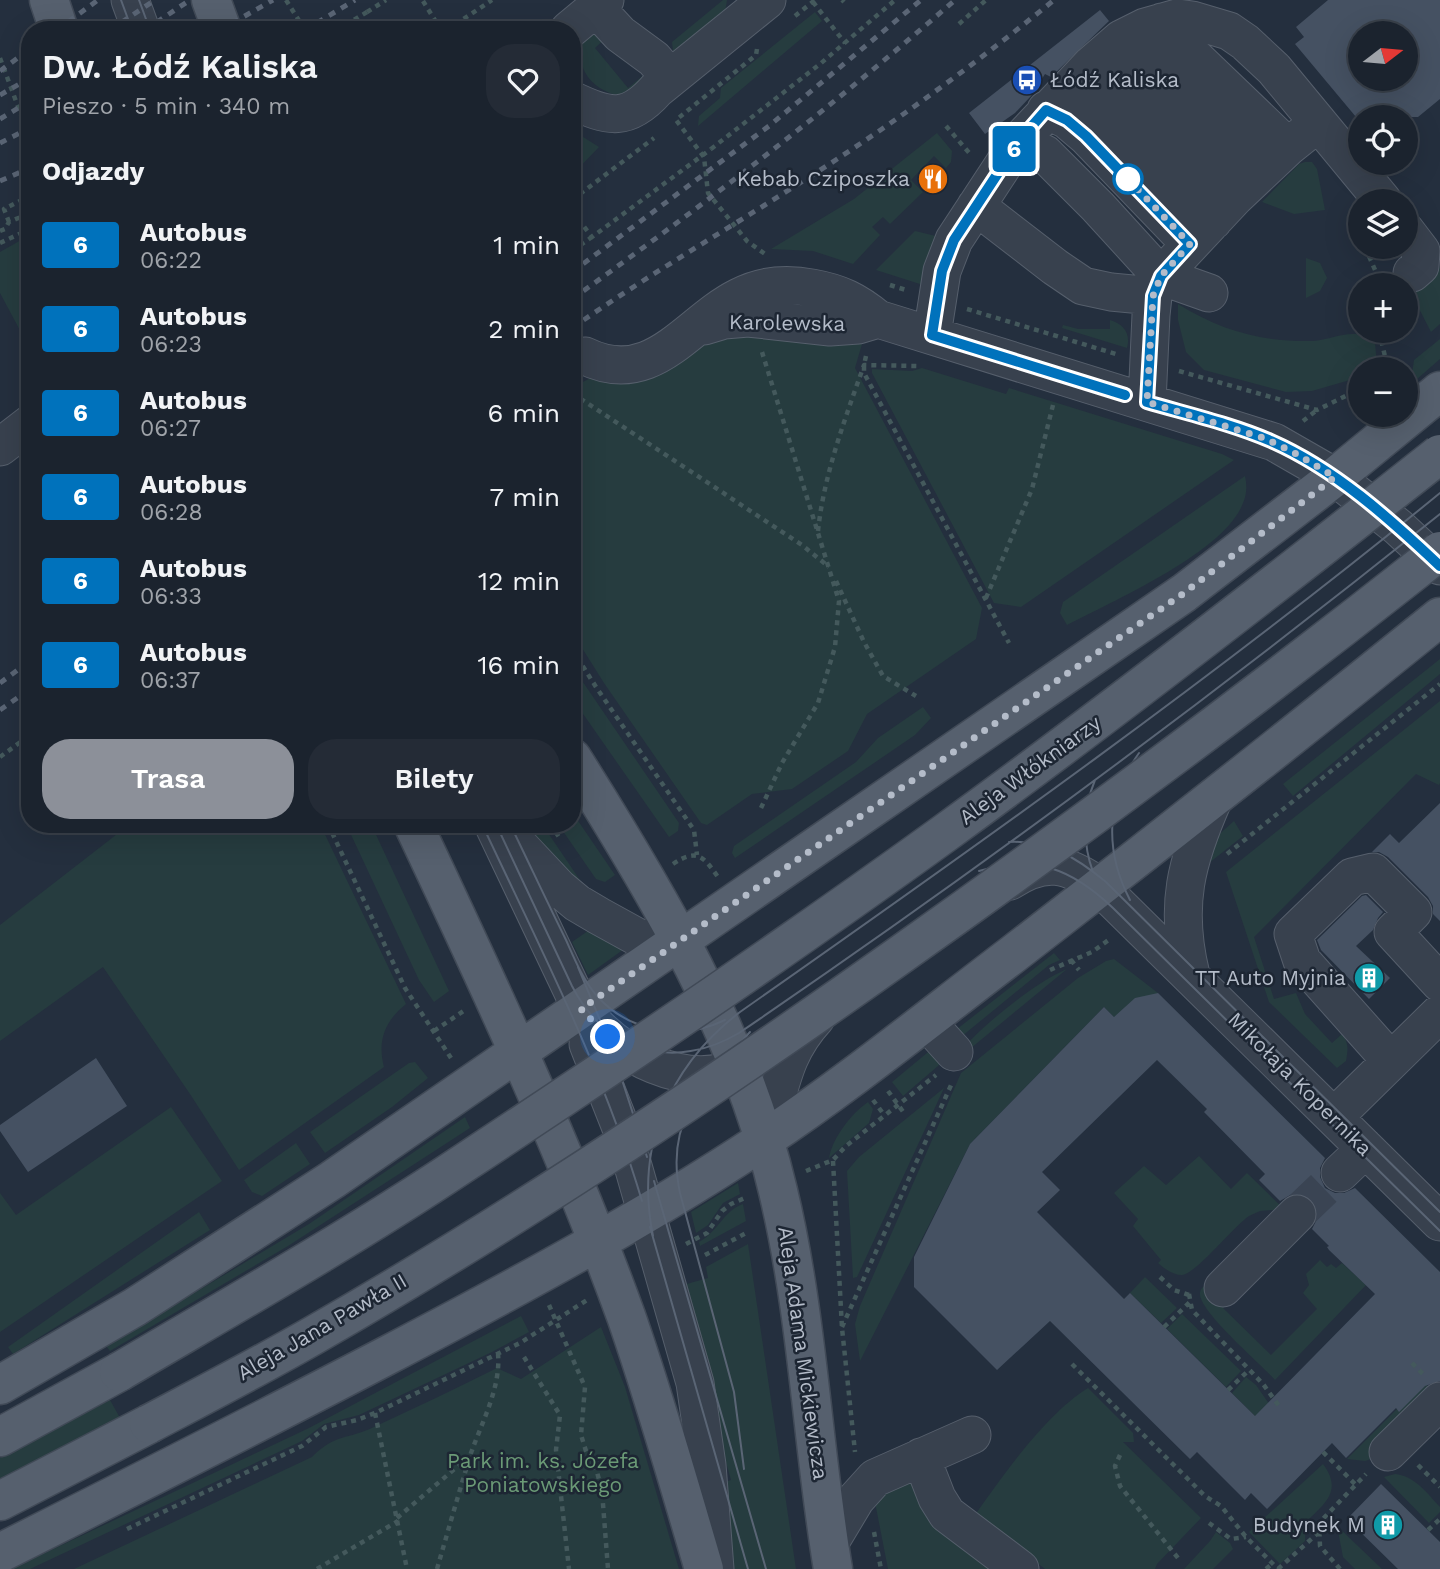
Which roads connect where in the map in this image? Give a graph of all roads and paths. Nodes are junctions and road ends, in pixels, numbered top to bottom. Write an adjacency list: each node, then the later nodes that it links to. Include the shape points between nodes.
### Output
1 (48, 0): 13 (main road)
2 (130, 0): 14 (street)
3 (211, 0): 15 (main road)
4 (286, 0): 16 (path)
5 (386, 0): 17 (path, bridge)
6 (492, 0): 19 (path)
7 (767, 0): 25 (street)
8 (895, 0): 23 (path)
9 (986, 0): 21 (path)
10 (423, 1): 18 (path)
11 (813, 2): 23 (path)
12 (590, 12): 25 (street, via 653,59)
13 (56, 21)
14 (138, 21)
15 (219, 21)
16 (299, 21)
17 (352, 21)
18 (435, 21)
19 (460, 21)
20 (1162, 22): 22 (street); 30 (street, via 1192,20 1229,31 1274,69); 37 (street)
21 (959, 23)
22 (1121, 39): 26 (street); 37 (street)
23 (845, 43): 48 (path, bridge)
24 (0, 58): 28 (path)
25 (670, 78): 27 (street, via 631,111 606,113)
26 (1068, 88): 35 (street); 43 (street, via 1067,120); 43 (street, via 1133,87)
27 (581, 104)
28 (21, 115)
29 (676, 120): 32 (path)
30 (1318, 123): 37 (street); 38 (street)
31 (946, 126): 36 (path)
32 (666, 128)
33 (656, 136): 39 (path)
34 (688, 136): 52 (path, via 704,158 708,193 747,241)
35 (1019, 141): 41 (street); 55 (street, via 1045,154 1098,207)
36 (972, 156)
37 (1275, 159): 43 (street)
38 (1373, 189)
39 (581, 193)
40 (21, 201): 45 (path, via 4,209)
41 (976, 206): 55 (street, via 1083,286 1111,292); 58 (street, via 954,240 942,271)
42 (21, 217): 45 (path)
43 (1213, 220): 55 (street)
44 (581, 221): 48 (path, bridge)
45 (9, 222): 46 (path)
46 (0, 231)
47 (21, 233): 49 (path)
48 (592, 237): 50 (path)
49 (0, 243)
50 (581, 245)
51 (1418, 247): 53 (street, via 1420,266)
52 (766, 254)
53 (1412, 273)
54 (878, 281): 58 (path)
55 (1157, 286): 56 (street); 63 (street)
56 (1209, 293)
57 (748, 318): 59 (street, Karolewska); 60 (street, Karolewska, via 830,327 858,324); 76 (path)
58 (935, 318): 60 (street, Karolewska); 61 (path); 65 (street, Karolewska)
59 (696, 329): 60 (street, Karolewska, via 739,296 771,286 841,294); 62 (street, Karolewska, via 644,361 616,365)
60 (874, 332): 64 (path)
61 (1068, 339): 63 (path); 65 (path)
62 (585, 356)
63 (1150, 364): 69 (street); 70 (path)
64 (864, 365): 76 (path, via 843,426); 80 (path, via 864,373)
65 (1060, 375): 69 (street, Karolewska); 80 (path, via 1032,489)
66 (1440, 391): 75 (main road)
67 (1348, 395): 70 (path)
68 (581, 399): 79 (path)
69 (1147, 402): 75 (street, Karolewska, via 1264,438)
70 (1317, 410): 71 (path)
71 (1302, 422)
72 (21, 431): 73 (street)
73 (0, 446)
74 (1440, 454): 148 (main road, Aleja Włókniarzy, bridge, via 1005,789 778,950 365,1226)
75 (1335, 477): 78 (street, Karolewska); 100 (main road, via 1184,593)
76 (817, 535): 79 (path)
77 (1440, 551): 157 (main road, Aleja Jana Pawła II, bridge, via 1026,866 635,1137 314,1335)
78 (1440, 566)
79 (829, 567): 85 (path, via 883,676); 90 (path, via 839,601 835,647 818,703)
80 (985, 598): 82 (path)
81 (1440, 617): 89 (main road)
82 (1009, 643)
83 (581, 664): 95 (path, via 694,830)
84 (1440, 684): 97 (path)
85 (916, 696)
86 (21, 742): 87 (path)
87 (0, 757)
88 (581, 772): 100 (main road, Aleja Adama Mickiewicza)
89 (1214, 798): 99 (main road); 105 (street, via 1192,850 1184,884 1183,918)
90 (761, 808)
91 (332, 833): 113 (path, via 405,988)
92 (418, 833): 115 (main road)
93 (498, 833): 108 (street)
94 (508, 833): 100 (street, via 577,903 639,938)
95 (697, 855): 96 (path); 98 (path)
96 (683, 858)
97 (1218, 861)
98 (710, 866)
99 (1100, 887): 105 (street, Mikołaja Kopernika); 111 (street, Mikołaja Kopernika, via 1069,868 1053,865 1029,870); 112 (main road)
100 (681, 939): 108 (main road); 118 (main road, Aleja Adama Mickiewicza)
101 (1106, 943): 103 (path)
102 (1066, 953): 103 (path)
103 (1072, 961): 104 (path); 106 (path)
104 (1079, 970)
105 (1191, 975): 123 (street, Mikołaja Kopernika)
106 (1041, 976)
107 (1440, 983): 117 (street, via 1393,932 1413,912 1373,872 1352,877 1293,934 1302,961)
108 (581, 1009): 115 (main road); 118 (street, via 615,1043 648,1063 698,1074); 126 (street, via 587,1042 625,1138)
109 (460, 1013): 113 (path)
110 (1440, 1013): 117 (street)
111 (816, 1018): 118 (street, Mikołaja Kopernika); 124 (street, via 791,1051)
112 (926, 1021): 114 (street); 124 (main road)
113 (434, 1031): 116 (path)
114 (954, 1052): 138 (path, via 958,1069)
115 (518, 1053): 130 (main road); 143 (main road, via 230,1247)
116 (451, 1058)
117 (1391, 1061): 123 (street)
118 (738, 1068): 124 (main road, Aleja Adama Mickiewicza)
119 (884, 1085): 121 (path)
120 (870, 1096): 122 (path)
121 (904, 1113)
122 (885, 1116)
123 (1334, 1117): 128 (street, Mikołaja Kopernika, via 1352,1160)
124 (764, 1140): 126 (main road); 166 (main road, Aleja Adama Mickiewicza, via 795,1277)
125 (833, 1160): 138 (path)
126 (647, 1215): 130 (main road); 175 (street, via 699,1404)
127 (1279, 1222): 133 (street)
128 (1440, 1222)
129 (748, 1232): 131 (path)
130 (597, 1243): 165 (main road, via 235,1435); 174 (main road, via 648,1382)
131 (705, 1255)
132 (1160, 1277): 133 (path, via 1174,1290)
133 (1201, 1295): 137 (path)
134 (548, 1301): 136 (path)
135 (578, 1305): 136 (path)
136 (555, 1321): 139 (path); 173 (path, via 585,1387 581,1435 600,1479)
137 (1164, 1326)
138 (842, 1328): 156 (path, via 855,1452)
139 (498, 1354): 146 (path); 151 (path, via 495,1386)
140 (524, 1357): 172 (path, via 560,1415 556,1450)
141 (1072, 1364): 164 (path, via 1205,1496 1221,1506)
142 (1249, 1370): 144 (path)
143 (0, 1385)
144 (1228, 1390)
145 (1440, 1401): 150 (street)
146 (375, 1413): 159 (path); 163 (path, via 326,1427 302,1446)
147 (972, 1435): 153 (street)
148 (0, 1437)
149 (1323, 1452): 154 (path)
150 (1388, 1452): 154 (path); 155 (path, via 1404,1451)
151 (471, 1455): 159 (path); 171 (path)
152 (1120, 1455): 167 (path, via 1115,1466 1120,1486)
153 (921, 1457): 156 (street, via 883,1473); 177 (street, via 947,1514)
154 (1355, 1484): 162 (path, via 1321,1518)
155 (1440, 1487)
156 (865, 1488): 166 (street); 176 (path)
157 (0, 1501)
158 (1440, 1518): 161 (path)
159 (397, 1520): 169 (path); 170 (path)
160 (1209, 1523): 164 (path, via 1231,1539)
161 (1428, 1530)
162 (1318, 1533): 179 (path); 180 (path, via 1320,1546)
163 (118, 1534)
164 (1246, 1537): 168 (path)
165 (0, 1553)
166 (831, 1556)
167 (1178, 1558)
168 (1273, 1563): 178 (path); 179 (path)
169 (317, 1569)
170 (407, 1569)
171 (437, 1569)
172 (569, 1569)
173 (608, 1569)
174 (704, 1569)
175 (715, 1569)
176 (881, 1569)
177 (1020, 1569)
178 (1266, 1569)
179 (1278, 1569)
180 (1340, 1569)

